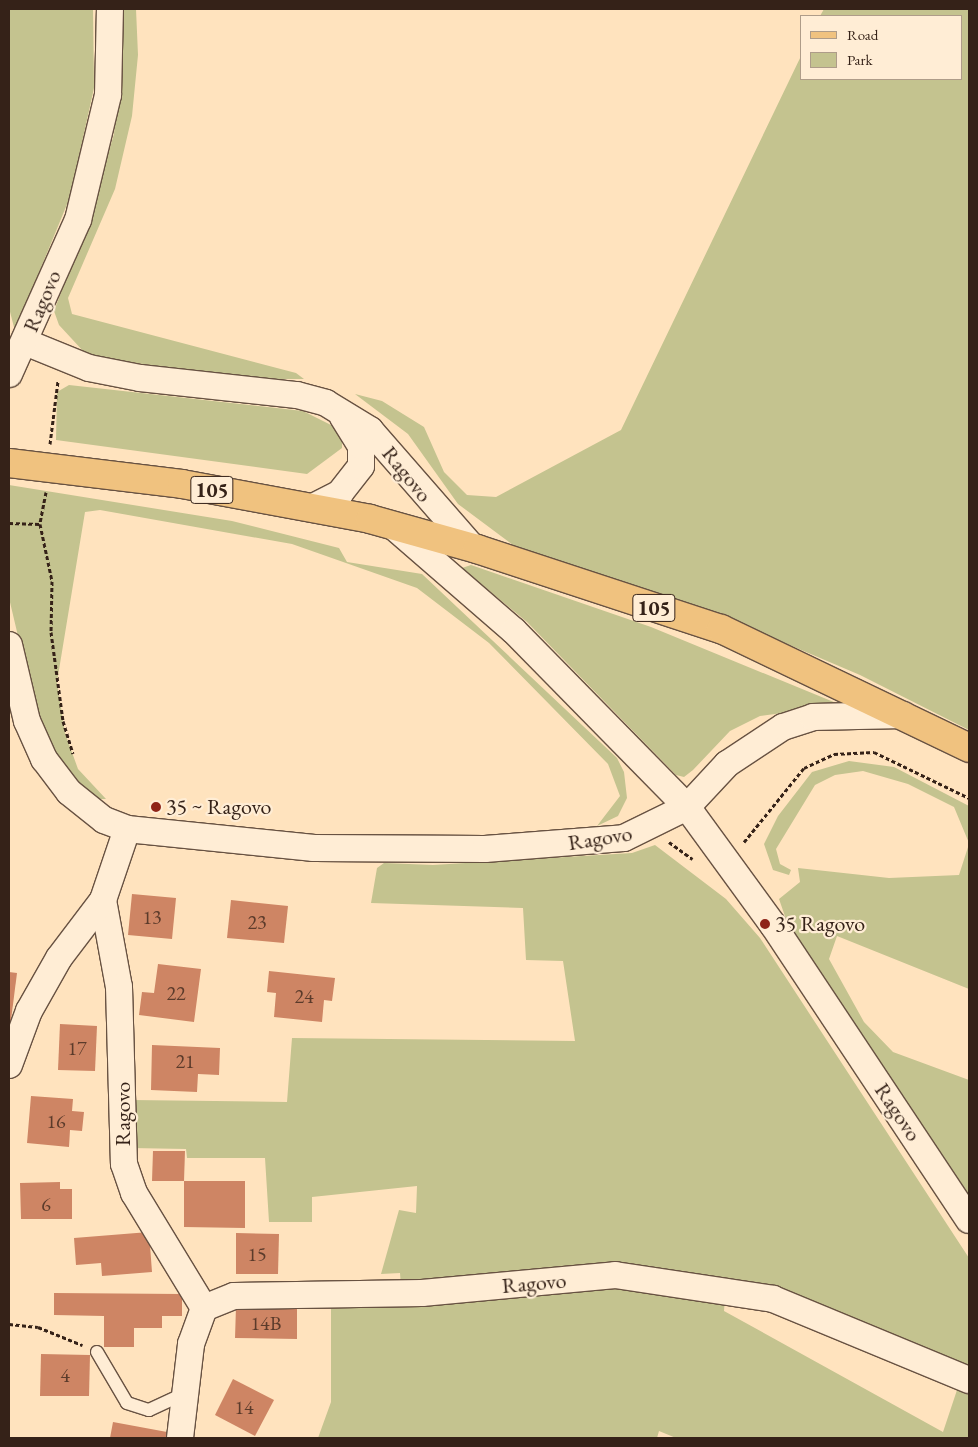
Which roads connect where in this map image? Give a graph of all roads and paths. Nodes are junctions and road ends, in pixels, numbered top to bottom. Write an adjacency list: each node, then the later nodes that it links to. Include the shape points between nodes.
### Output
1 (110, 9): 2 (street, Ragovo, via 108,95 97,146 78,220)
2 (25, 342): 3 (street); 5 (street, Ragovo, via 89,368 140,378 297,395)
3 (9, 374)
4 (57, 387): 7 (path)
5 (335, 407): 8 (street, Ragovo, via 355,431 362,466 340,493); 12 (street, Ragovo, via 370,430 445,522)
6 (9, 462): 7 (main road, 105)
7 (50, 467): 8 (main road, 105, via 182,484); 10 (path)
8 (311, 508): 11 (main road, 105)
9 (9, 523): 10 (path)
10 (40, 524): 16 (path, via 52,581 51,632 63,721)
11 (394, 527): 12 (main road, 105); 18 (street, via 521,638)
12 (473, 548): 14 (main road, 105, via 721,629)
13 (9, 645): 19 (street, Ragovo, via 27,721 44,758 69,792 104,820)
14 (905, 715): 15 (main road, 105); 18 (street, via 813,717 783,727 727,764)
15 (969, 748)
16 (76, 762)
17 (969, 798): 20 (path, via 874,752 834,754 804,768)
18 (687, 807): 19 (street, Ragovo, via 624,838 485,849 314,848); 20 (street, Ragovo)
19 (127, 829): 21 (street, Ragovo)
20 (729, 863): 23 (street, Ragovo)
21 (104, 900): 22 (street, Ragovo, via 54,965 28,1012); 24 (street, Ragovo, via 119,987 124,1164 134,1193)
22 (9, 1065)
23 (969, 1220)
24 (204, 1308): 27 (street, Ragovo, via 234,1296 422,1293 615,1275 772,1300); 28 (street, via 191,1344)
25 (9, 1324): 26 (path, via 38,1326)
26 (97, 1352): 28 (lane, via 127,1403 149,1410)
27 (969, 1380)
28 (183, 1394): 29 (street)
29 (180, 1438)

